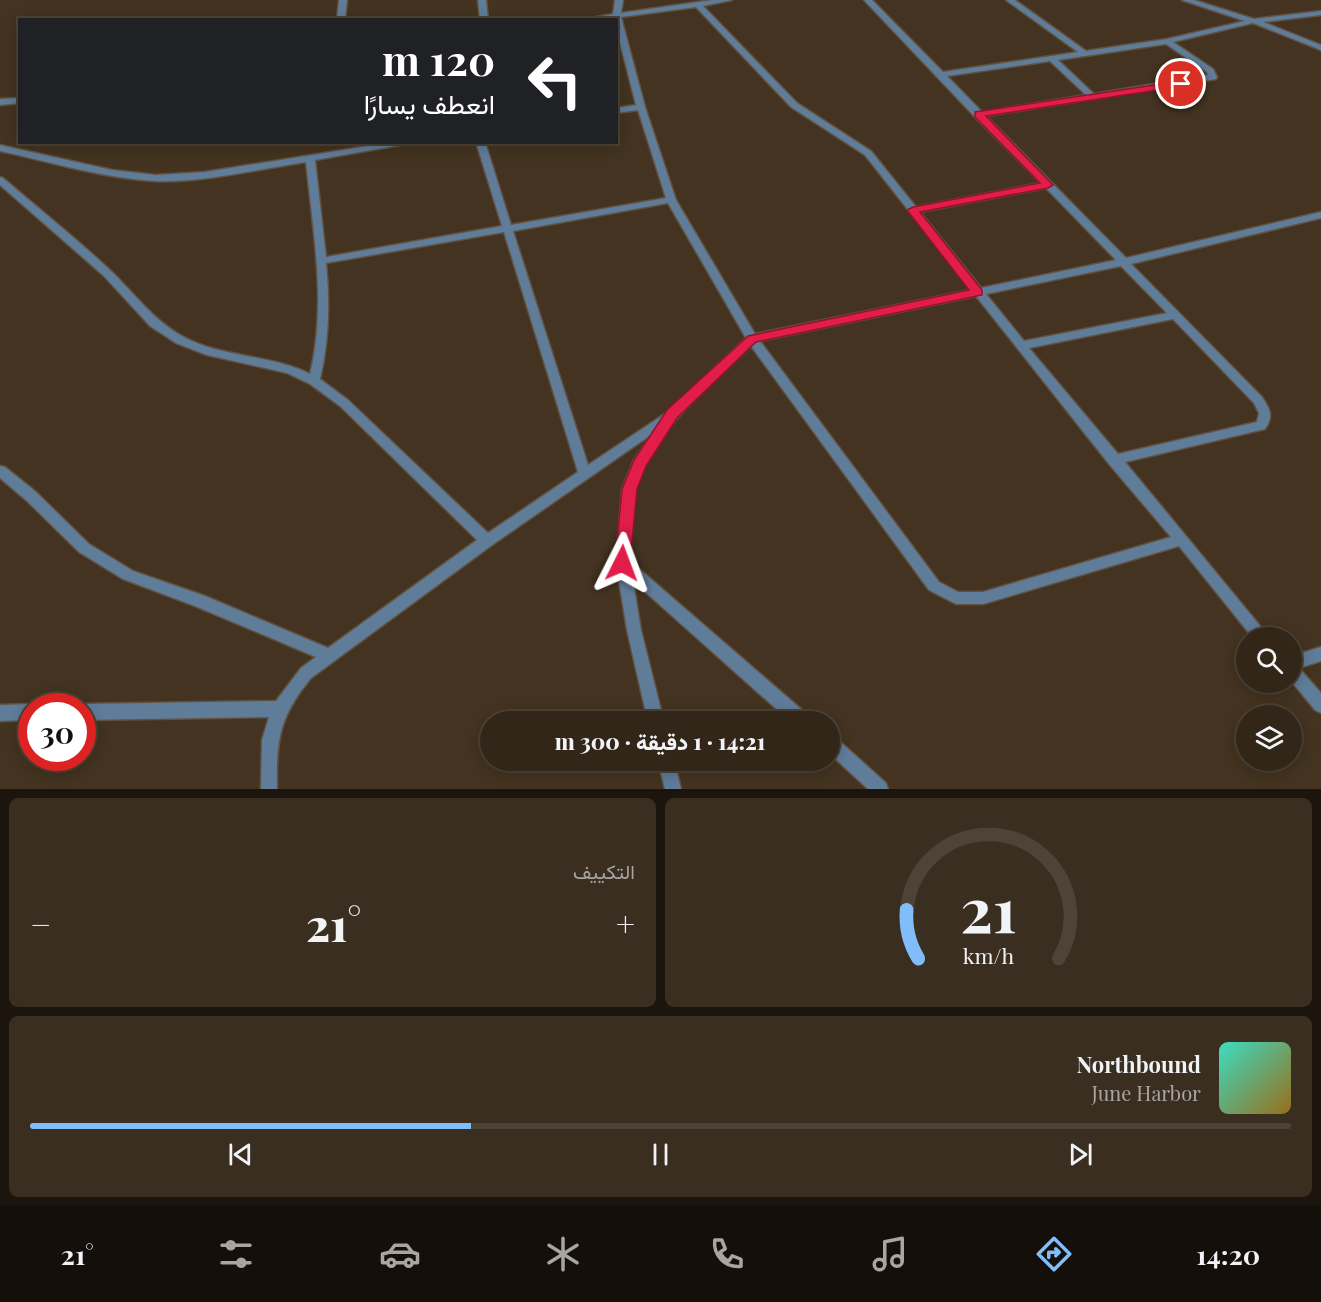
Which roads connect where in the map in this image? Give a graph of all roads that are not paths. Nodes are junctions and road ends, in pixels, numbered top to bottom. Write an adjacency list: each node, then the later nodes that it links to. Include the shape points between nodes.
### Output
1 (343, 0): 13 (street)
2 (482, 0): 14 (street)
3 (619, 0): 12 (street)
4 (728, 0): 9 (street)
5 (868, 0): 21 (street)
6 (1010, 0): 19 (street)
7 (1186, 0): 10 (street)
8 (1195, 0): 10 (street)
9 (698, 4): 12 (street); 35 (street, via 794,105 868,153)
10 (1202, 6): 16 (street)
11 (1321, 13): 16 (street)
12 (617, 14): 15 (street); 25 (street)
13 (341, 18)
14 (484, 18)
15 (595, 18)
16 (1254, 21): 17 (street); 18 (street)
17 (1167, 40): 19 (street); 22 (street, via 1213,77)
18 (1321, 48)
19 (1083, 52): 20 (street)
20 (1051, 58): 21 (street); 22 (street)
21 (940, 75): 27 (street)
22 (1093, 97): 27 (street)
23 (18, 100): 24 (street)
24 (0, 102)
25 (641, 107): 26 (street); 34 (street)
26 (618, 111)
27 (978, 114): 33 (street)
28 (401, 144): 31 (street)
29 (481, 144): 37 (street)
30 (0, 148): 31 (street, via 112,173 156,178 205,175)
31 (310, 159): 38 (street)
32 (0, 180): 44 (street, via 108,274 154,323 180,340 207,351 290,369)
33 (1048, 185): 35 (street); 39 (street)
34 (671, 200): 37 (street); 42 (street)
35 (913, 210): 40 (street)
36 (1321, 215): 39 (street)
37 (508, 228): 38 (street); 48 (street)
38 (320, 261): 44 (street, via 322,332)
39 (1124, 262): 40 (street); 41 (street)
40 (978, 292): 42 (street); 43 (street)
41 (1175, 315): 43 (street); 46 (street, via 1258,400 1266,420 1261,426)
42 (752, 339): 45 (street); 49 (street, via 934,586 956,598 983,598)
43 (1021, 346): 46 (street)
44 (314, 381): 50 (street, via 344,403)
45 (672, 414): 48 (street); 51 (street, via 639,464 629,489)
46 (1114, 460): 49 (street)
47 (0, 471): 54 (street, via 84,548 128,575)
48 (585, 474): 50 (street)
49 (1181, 540): 52 (street)
50 (487, 541): 54 (street)
51 (622, 563): 60 (street); 61 (street)
52 (1254, 627)
53 (1321, 654): 55 (street)
54 (328, 655): 58 (street, via 294,686)
55 (1302, 660)
56 (1302, 683): 57 (street)
57 (1321, 705)
58 (279, 709): 59 (street); 66 (street, via 267,748)
59 (96, 711)
60 (653, 711)
61 (790, 711)
62 (18, 712): 63 (street)
63 (0, 713)
64 (840, 753): 68 (street)
65 (669, 771): 67 (street)
66 (269, 789)
67 (673, 789)
68 (880, 789)

